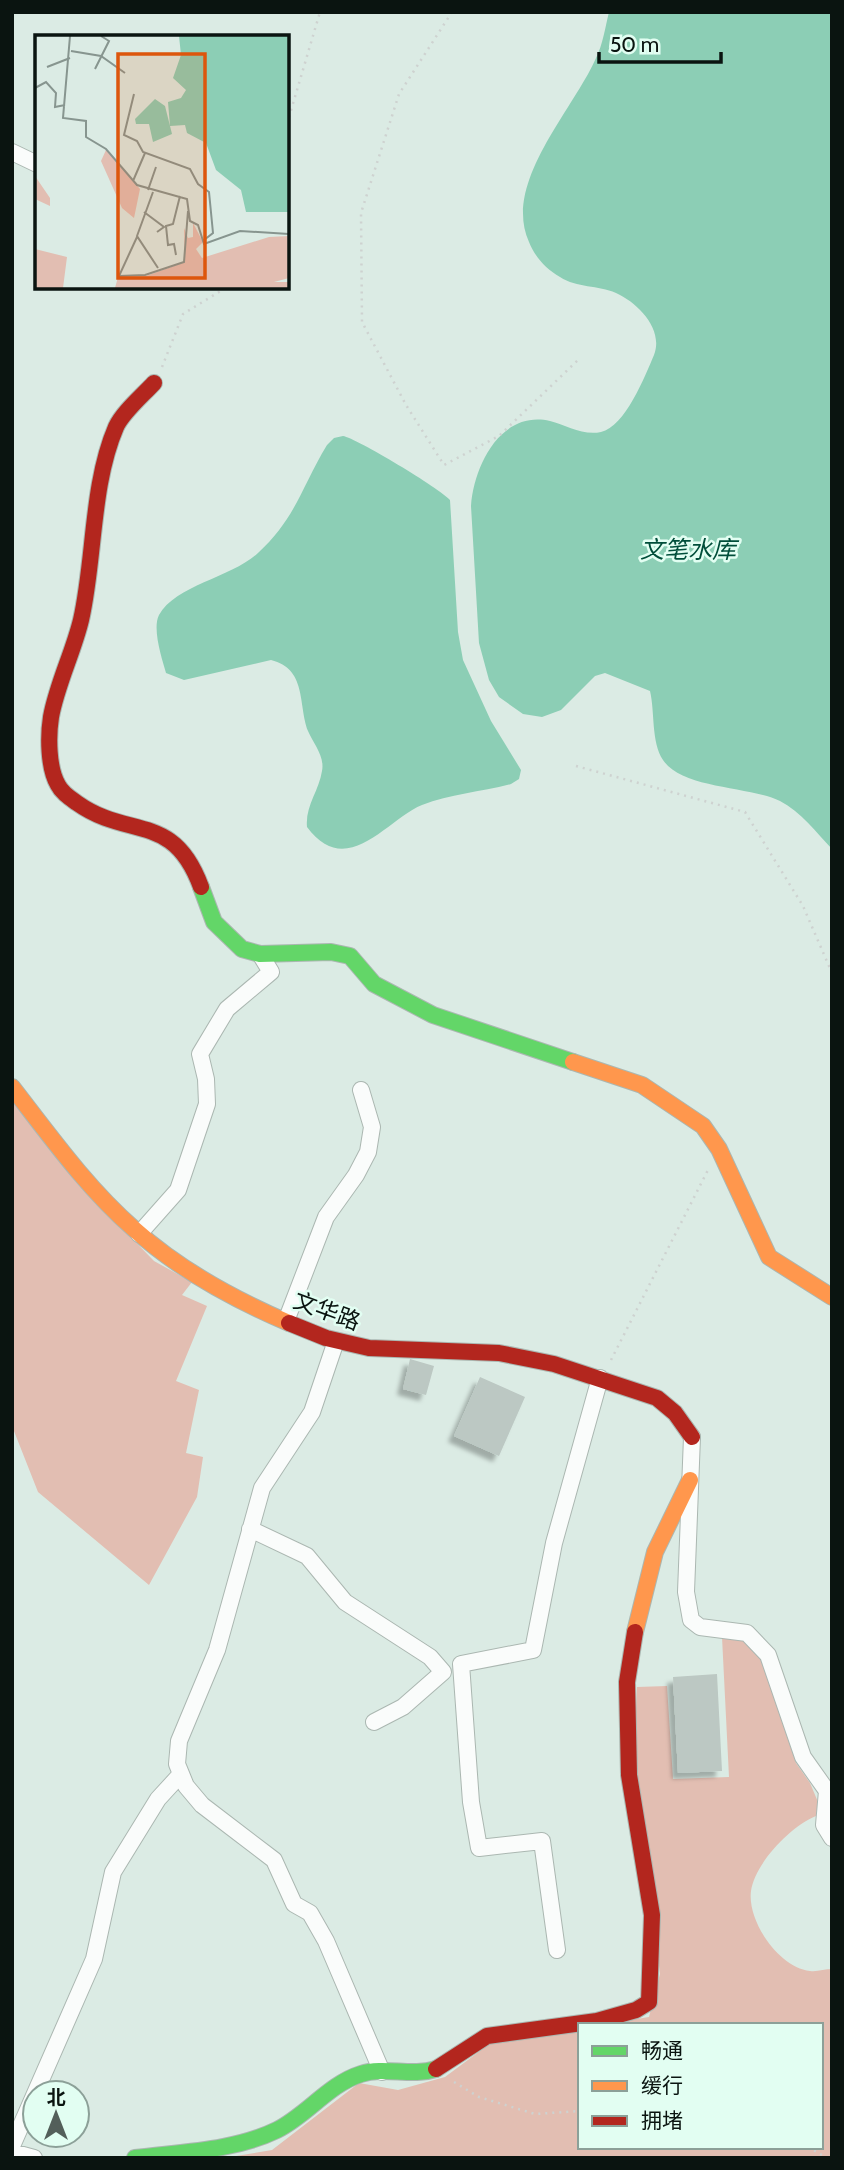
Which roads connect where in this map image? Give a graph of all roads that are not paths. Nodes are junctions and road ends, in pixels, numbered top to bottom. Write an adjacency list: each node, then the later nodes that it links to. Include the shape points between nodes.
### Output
1 (12, 152): 2 (street)
2 (35, 163)
3 (154, 383): 4 (street, via 117,425 109,449 81,620 53,705 53,772 65,794 85,810 158,831 178,846 195,870 214,922 242,949)
4 (260, 954): 7 (street, via 271,972 228,1009 200,1054 208,1098 178,1190); 8 (street, via 350,956 374,984 433,1015 642,1085 703,1126 719,1149 769,1258)
5 (12, 1087): 7 (street, 文华路, via 103,1198)
6 (360, 1090): 9 (street, via 372,1127 368,1152 326,1217)
7 (139, 1234): 9 (street, 文华路, via 212,1284)
8 (832, 1297)
9 (286, 1321): 10 (street, 文华路)
10 (336, 1341): 11 (street, 文华路, via 388,1352 501,1353); 13 (street, via 312,1412 267,1476)
11 (600, 1378): 12 (street, 文华路, via 653,1395 676,1413 692,1437); 18 (street, via 554,1543 533,1650 461,1664 479,1848 542,1841)
12 (690, 1480): 16 (street, via 686,1592 691,1620 700,1627 747,1633 757,1640 776,1675 803,1757 824,1785); 19 (street, via 655,1552 627,1682 629,1775 652,1915 649,2001 640,2011 487,2036 433,2070)
13 (250, 1529): 14 (street, via 307,1556 345,1602 430,1657 443,1672 403,1707); 15 (street, via 217,1650 179,1741)
14 (374, 1722)
15 (180, 1775): 19 (street, via 202,1805 274,1860 294,1904 310,1913 326,1941); 20 (street, via 158,1799 113,1872 94,1959)
16 (829, 1801): 17 (street, via 824,1825)
17 (832, 1838)
18 (557, 1950)
19 (382, 2072): 23 (street, via 369,2071 346,2082 272,2132 213,2147)
20 (12, 2146)
21 (12, 2152): 22 (street)
22 (34, 2158)
23 (135, 2158)

